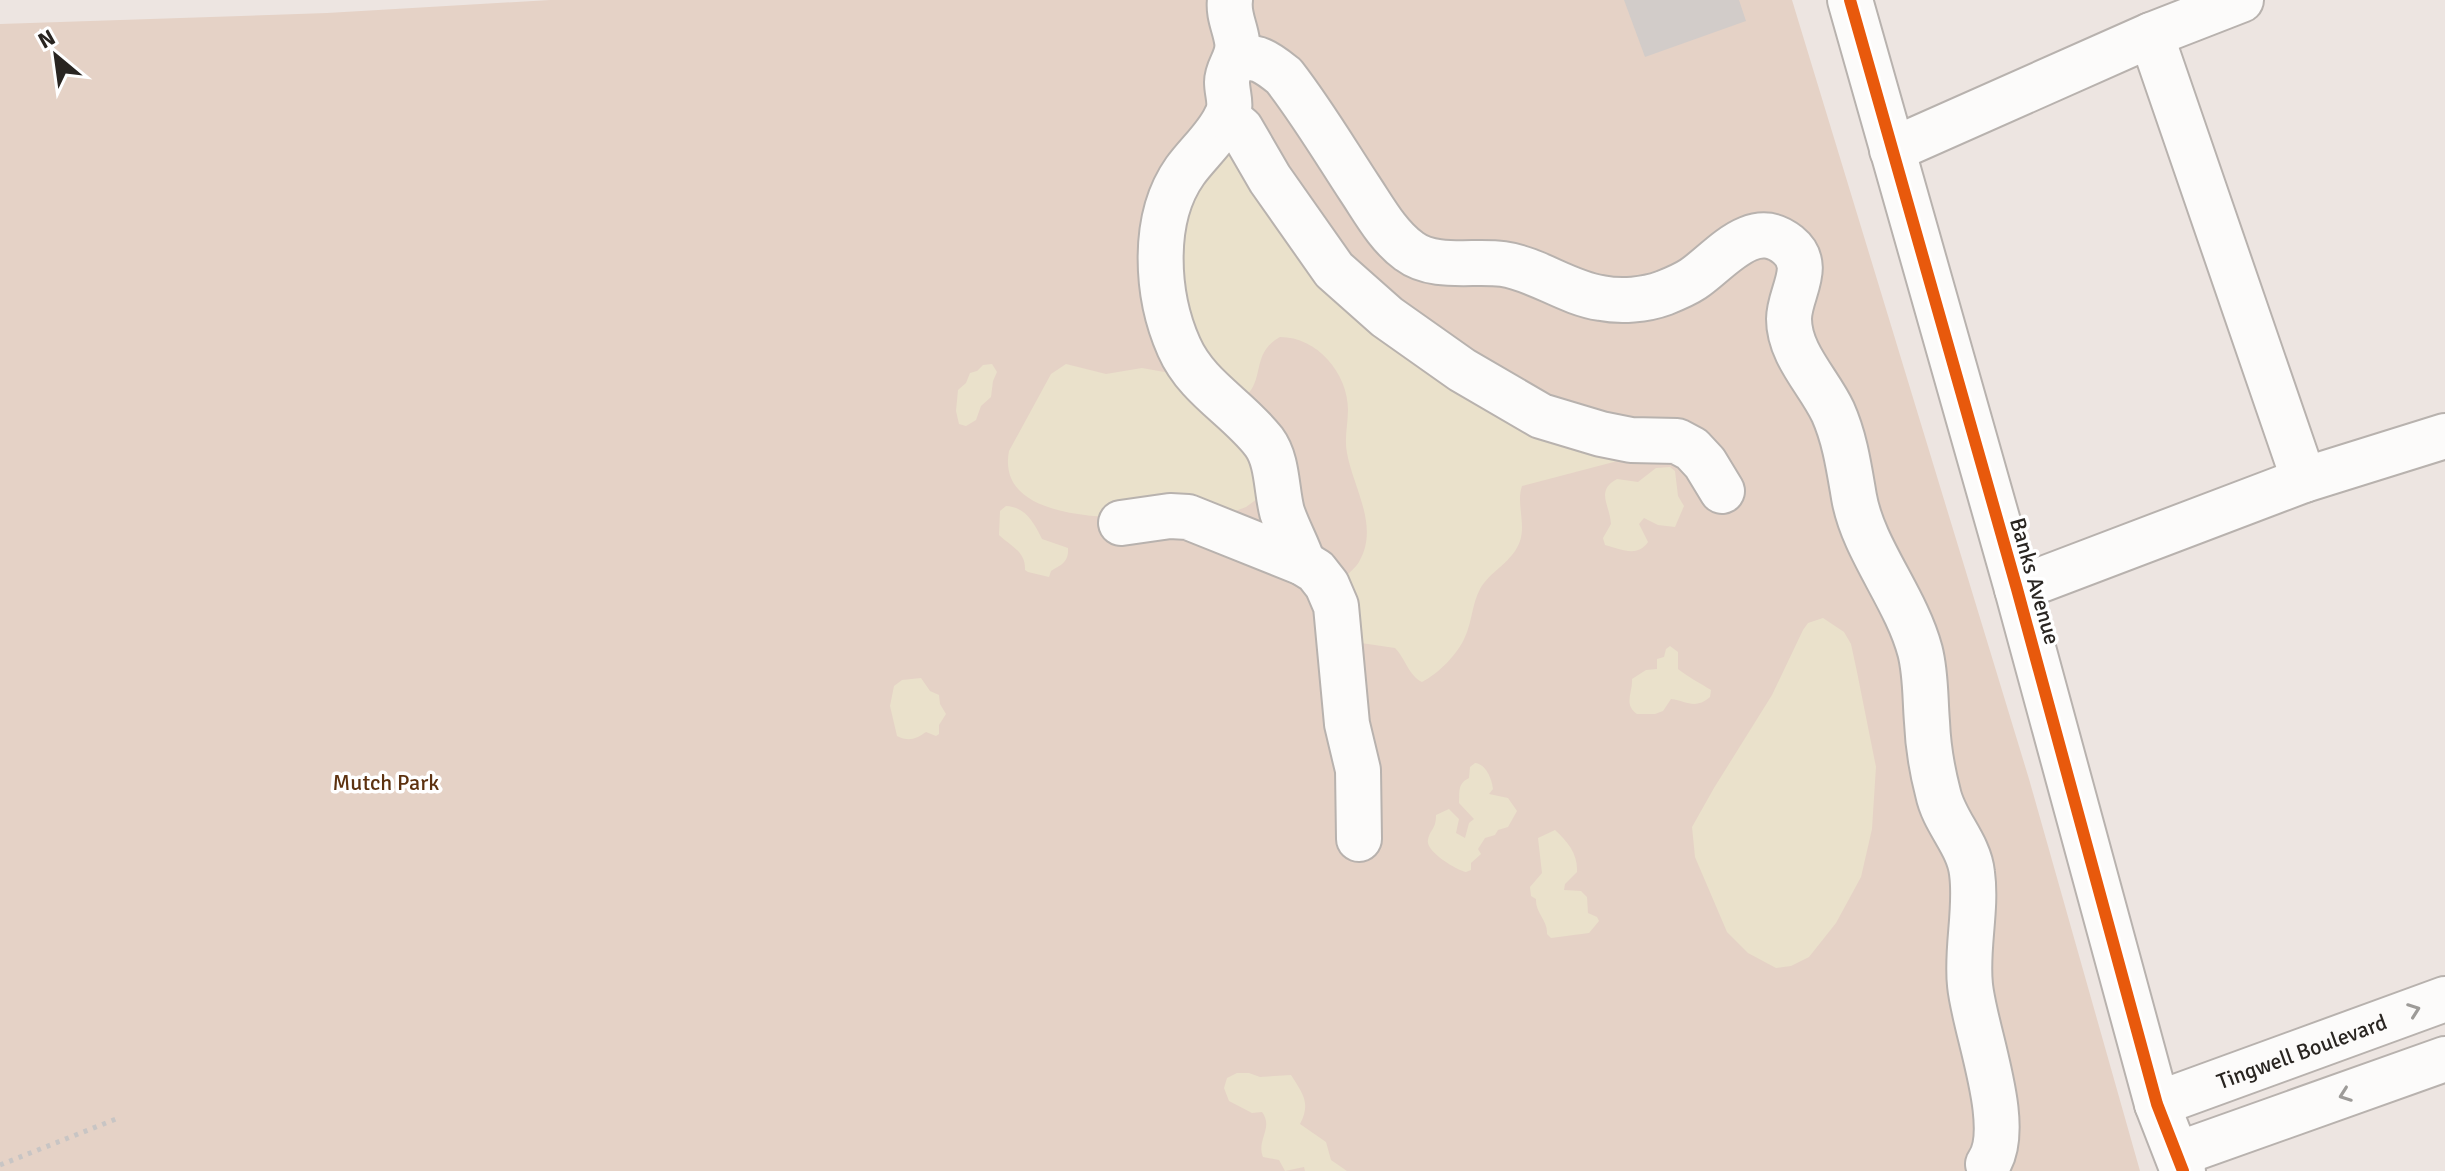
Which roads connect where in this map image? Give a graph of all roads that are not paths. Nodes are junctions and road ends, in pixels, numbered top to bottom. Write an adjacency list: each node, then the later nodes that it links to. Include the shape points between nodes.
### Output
1 (1230, 0): 5 (street)
2 (1850, 0): 7 (street, Banks Avenue)
3 (2241, 0): 4 (street)
4 (2151, 35): 7 (street); 9 (street)
5 (1236, 60): 6 (street, via 1227,82); 19 (street, via 1264,61 1284,76 1381,221 1422,258 1512,266 1600,298 1623,300 1681,286 1732,245 1750,238 1768,236 1793,250 1801,272 1790,307 1791,337 1836,420 1857,511 1913,631 1939,799 1972,869 1969,971 1989,1067 1996,1144)
6 (1227, 117): 10 (street, via 1241,129 1334,270 1387,317 1462,370 1541,416 1616,437 1677,441 1705,463); 12 (street, via 1183,174 1173,196 1165,215 1161,269 1171,325 1190,368 1265,443 1287,528)
7 (1892, 150): 13 (street, Banks Avenue)
8 (2445, 436): 9 (street)
9 (2304, 480): 13 (street)
10 (1722, 491)
11 (1121, 523): 12 (street, via 1188,517)
12 (1303, 563): 14 (street, via 1327,585 1336,606 1347,724 1358,770)
13 (2017, 589): 17 (street, Banks Avenue)
14 (1359, 839)
15 (2445, 999): 17 (street, Tingwell Boulevard, one-way to 15)
16 (2445, 1059): 18 (street, one-way to 18)
17 (2157, 1104): 18 (street, Banks Avenue)
18 (2180, 1162)
19 (1988, 1164)

